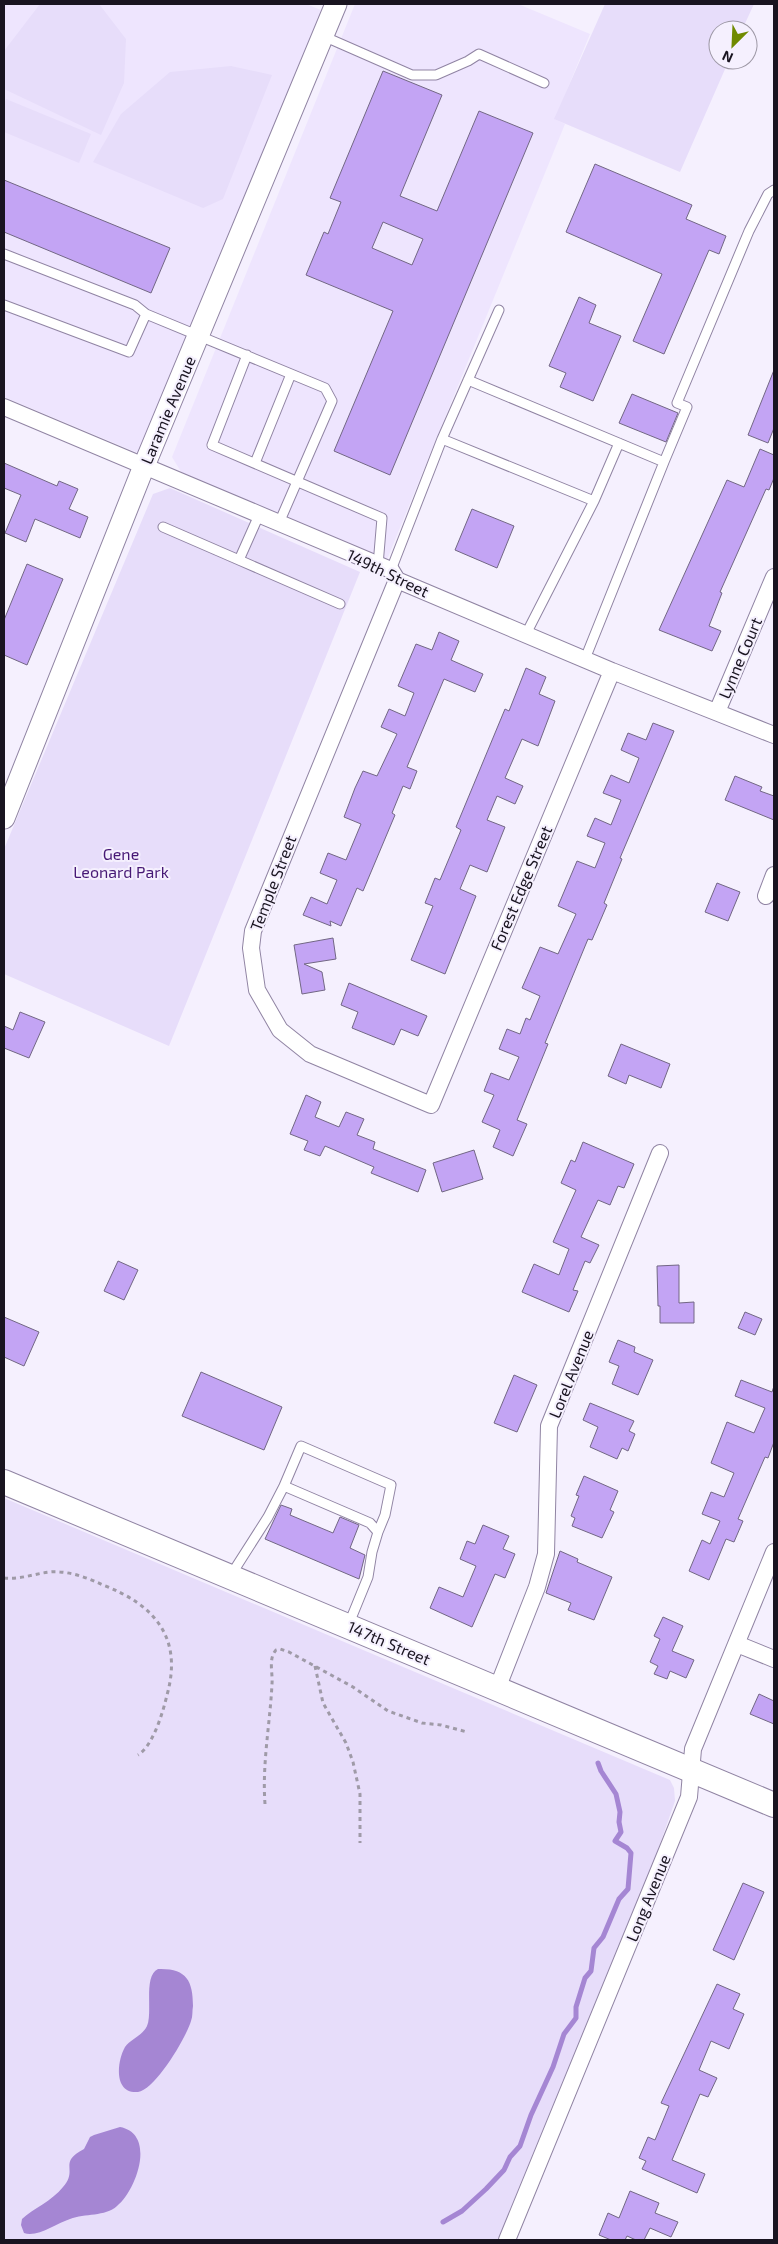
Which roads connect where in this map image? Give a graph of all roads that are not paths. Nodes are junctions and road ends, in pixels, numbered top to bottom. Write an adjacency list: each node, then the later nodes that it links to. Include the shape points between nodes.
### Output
1 (336, 4): 2 (street, Laramie Avenue)
2 (323, 36): 3 (lane, via 412,75 436,75 479,54); 9 (street, Laramie Avenue)
3 (544, 83)
4 (774, 190): 16 (lane, via 768,194 749,231 677,403 687,407)
5 (4, 254): 8 (lane, via 135,305)
6 (4, 305): 8 (lane, via 129,352)
7 (499, 310): 12 (lane)
8 (146, 314): 9 (lane)
9 (199, 335): 10 (lane); 18 (street, Laramie Avenue)
10 (246, 355): 11 (lane); 17 (lane, via 212,445)
11 (291, 374): 17 (lane); 19 (lane, via 325,388 332,401)
12 (468, 380): 14 (lane); 15 (lane)
13 (4, 407): 18 (street, 149th Street)
14 (442, 439): 20 (lane); 25 (lane)
15 (619, 443): 16 (lane); 20 (lane)
16 (664, 462): 29 (lane)
17 (255, 463): 19 (lane)
18 (144, 466): 21 (street, 149th Street); 33 (street, Laramie Avenue)
19 (298, 482): 22 (lane); 25 (lane, via 382,518)
20 (594, 501): 28 (lane)
21 (259, 515): 22 (street, 149th Street); 24 (lane)
22 (279, 523): 25 (street, 149th Street)
23 (163, 527): 24 (lane)
24 (239, 560): 27 (lane)
25 (389, 572): 28 (street, 149th Street); 36 (street, Temple Street, via 260,912 254,931 252,956 257,990 280,1030 296,1044 310,1054)
26 (774, 577): 31 (street, Lynne Court)
27 (340, 604)
28 (526, 634): 29 (street, 149th Street)
29 (585, 659): 30 (street, 149th Street)
30 (612, 671): 31 (street, 149th Street); 36 (street, Forest Edge Street)
31 (717, 712): 32 (street, 149th Street)
32 (774, 735)
33 (4, 818)
34 (774, 875): 35 (street)
35 (766, 896)
36 (431, 1105)
37 (660, 1153): 46 (street, Lorel Avenue, via 550,1426 546,1554 537,1587)
38 (4, 1482): 42 (main road, 147th Street)
39 (284, 1486): 40 (lane, via 370,1523); 40 (lane, via 300,1446 392,1484); 42 (lane)
40 (378, 1532): 43 (lane, via 368,1577)
41 (774, 1552): 44 (street, Long Avenue)
42 (230, 1577): 43 (main road, 147th Street)
43 (348, 1626): 46 (main road, 147th Street)
44 (737, 1644): 45 (street); 47 (street, Long Avenue, via 693,1749)
45 (774, 1659)
46 (497, 1689): 47 (main road, 147th Street)
47 (691, 1770): 48 (main road, 147th Street); 49 (street, Long Avenue, via 689,1797)
48 (774, 1805)
49 (507, 2240)

